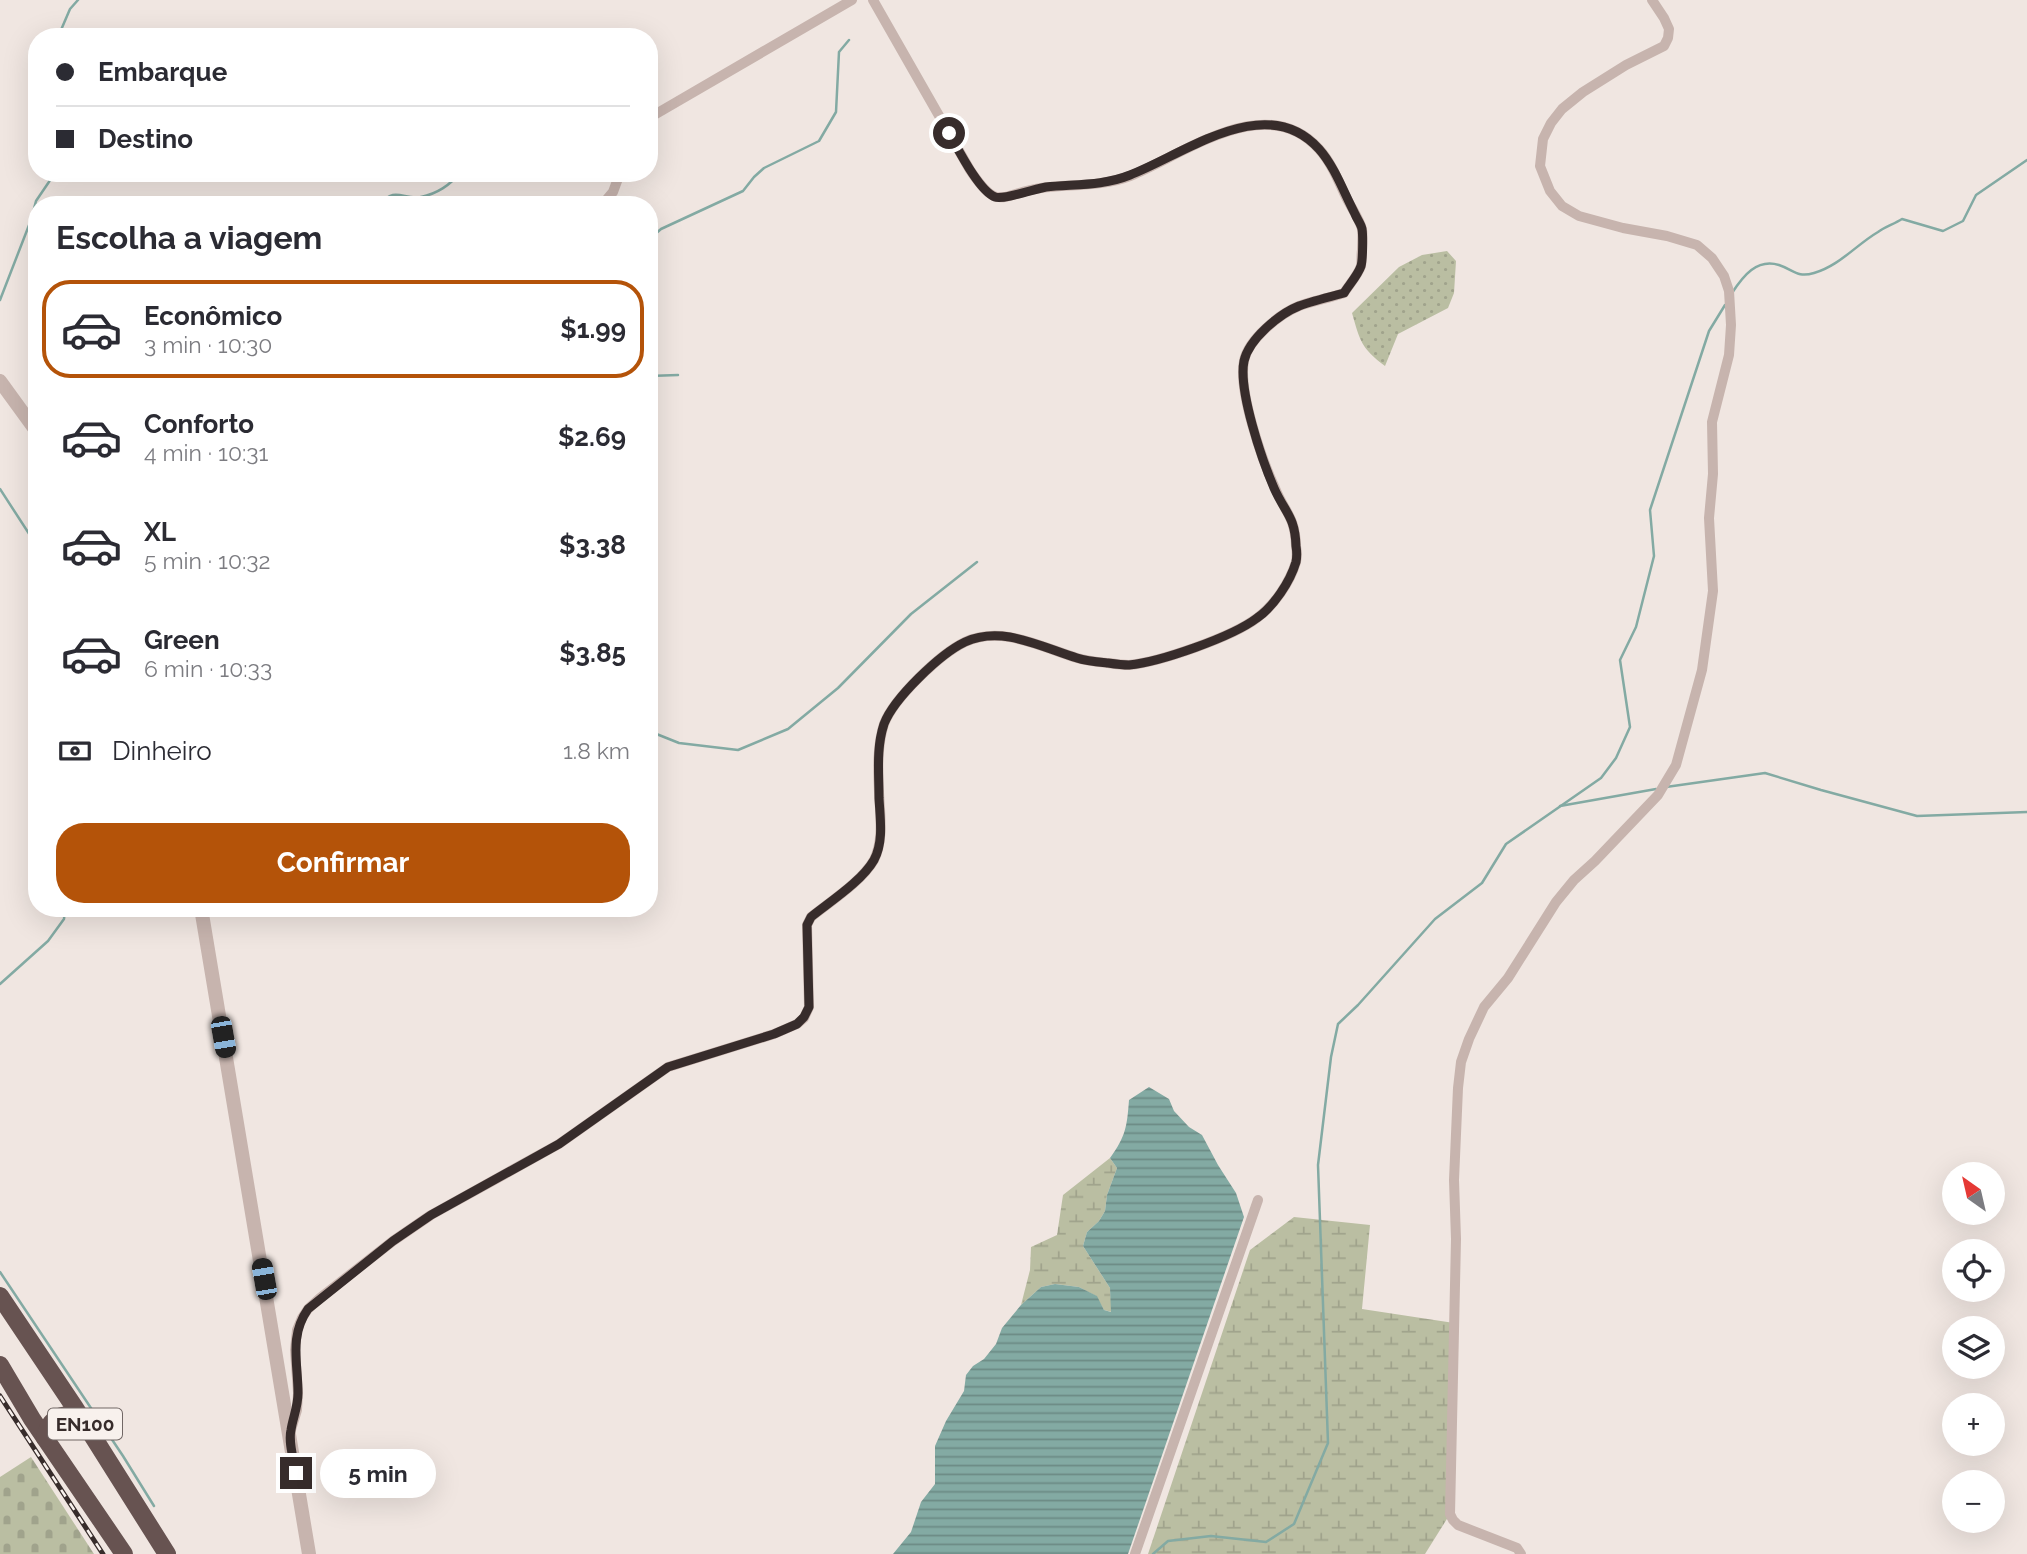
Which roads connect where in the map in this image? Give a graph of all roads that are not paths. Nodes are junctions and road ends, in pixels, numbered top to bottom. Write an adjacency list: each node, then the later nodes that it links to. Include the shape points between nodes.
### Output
1 (852, 0): 4 (street)
2 (873, 0): 12 (street, via 970,170 996,198 1127,177 1224,131 1248,126 1292,129 1320,149 1362,229 1361,266 1344,293 1279,317 1244,359 1252,418 1276,492 1296,529 1297,560 1276,599 1258,618 1156,660 1127,665 1080,659 995,635 967,641 938,660 884,724 878,757 879,847 874,859 807,925 809,1007 804,1017 774,1034 668,1067 559,1144 431,1215 340,1282 308,1309 297,1330 297,1410)
3 (1652, 0): 14 (street, via 1669,29 1664,46 1593,85 1562,109 1543,139 1540,166 1562,206 1579,216 1697,245 1724,276 1731,325 1729,355 1712,422 1709,518 1713,591 1702,670 1676,765 1658,795 1556,902 1484,1007 1461,1062 1454,1180 1450,1514 1458,1525)
4 (658, 113)
5 (0, 381): 6 (street)
6 (28, 420)
7 (203, 917): 12 (street)
8 (1258, 1200): 18 (street)
9 (0, 1296): 11 (highway, EN100)
10 (0, 1365): 13 (highway, EN100)
11 (81, 1418): 13 (highway, via 55,1418); 16 (highway, EN100)
12 (290, 1433): 17 (street)
13 (45, 1438): 15 (highway, EN100)
14 (1521, 1552)
15 (124, 1554)
16 (167, 1554)
17 (309, 1554)
18 (1135, 1554)

